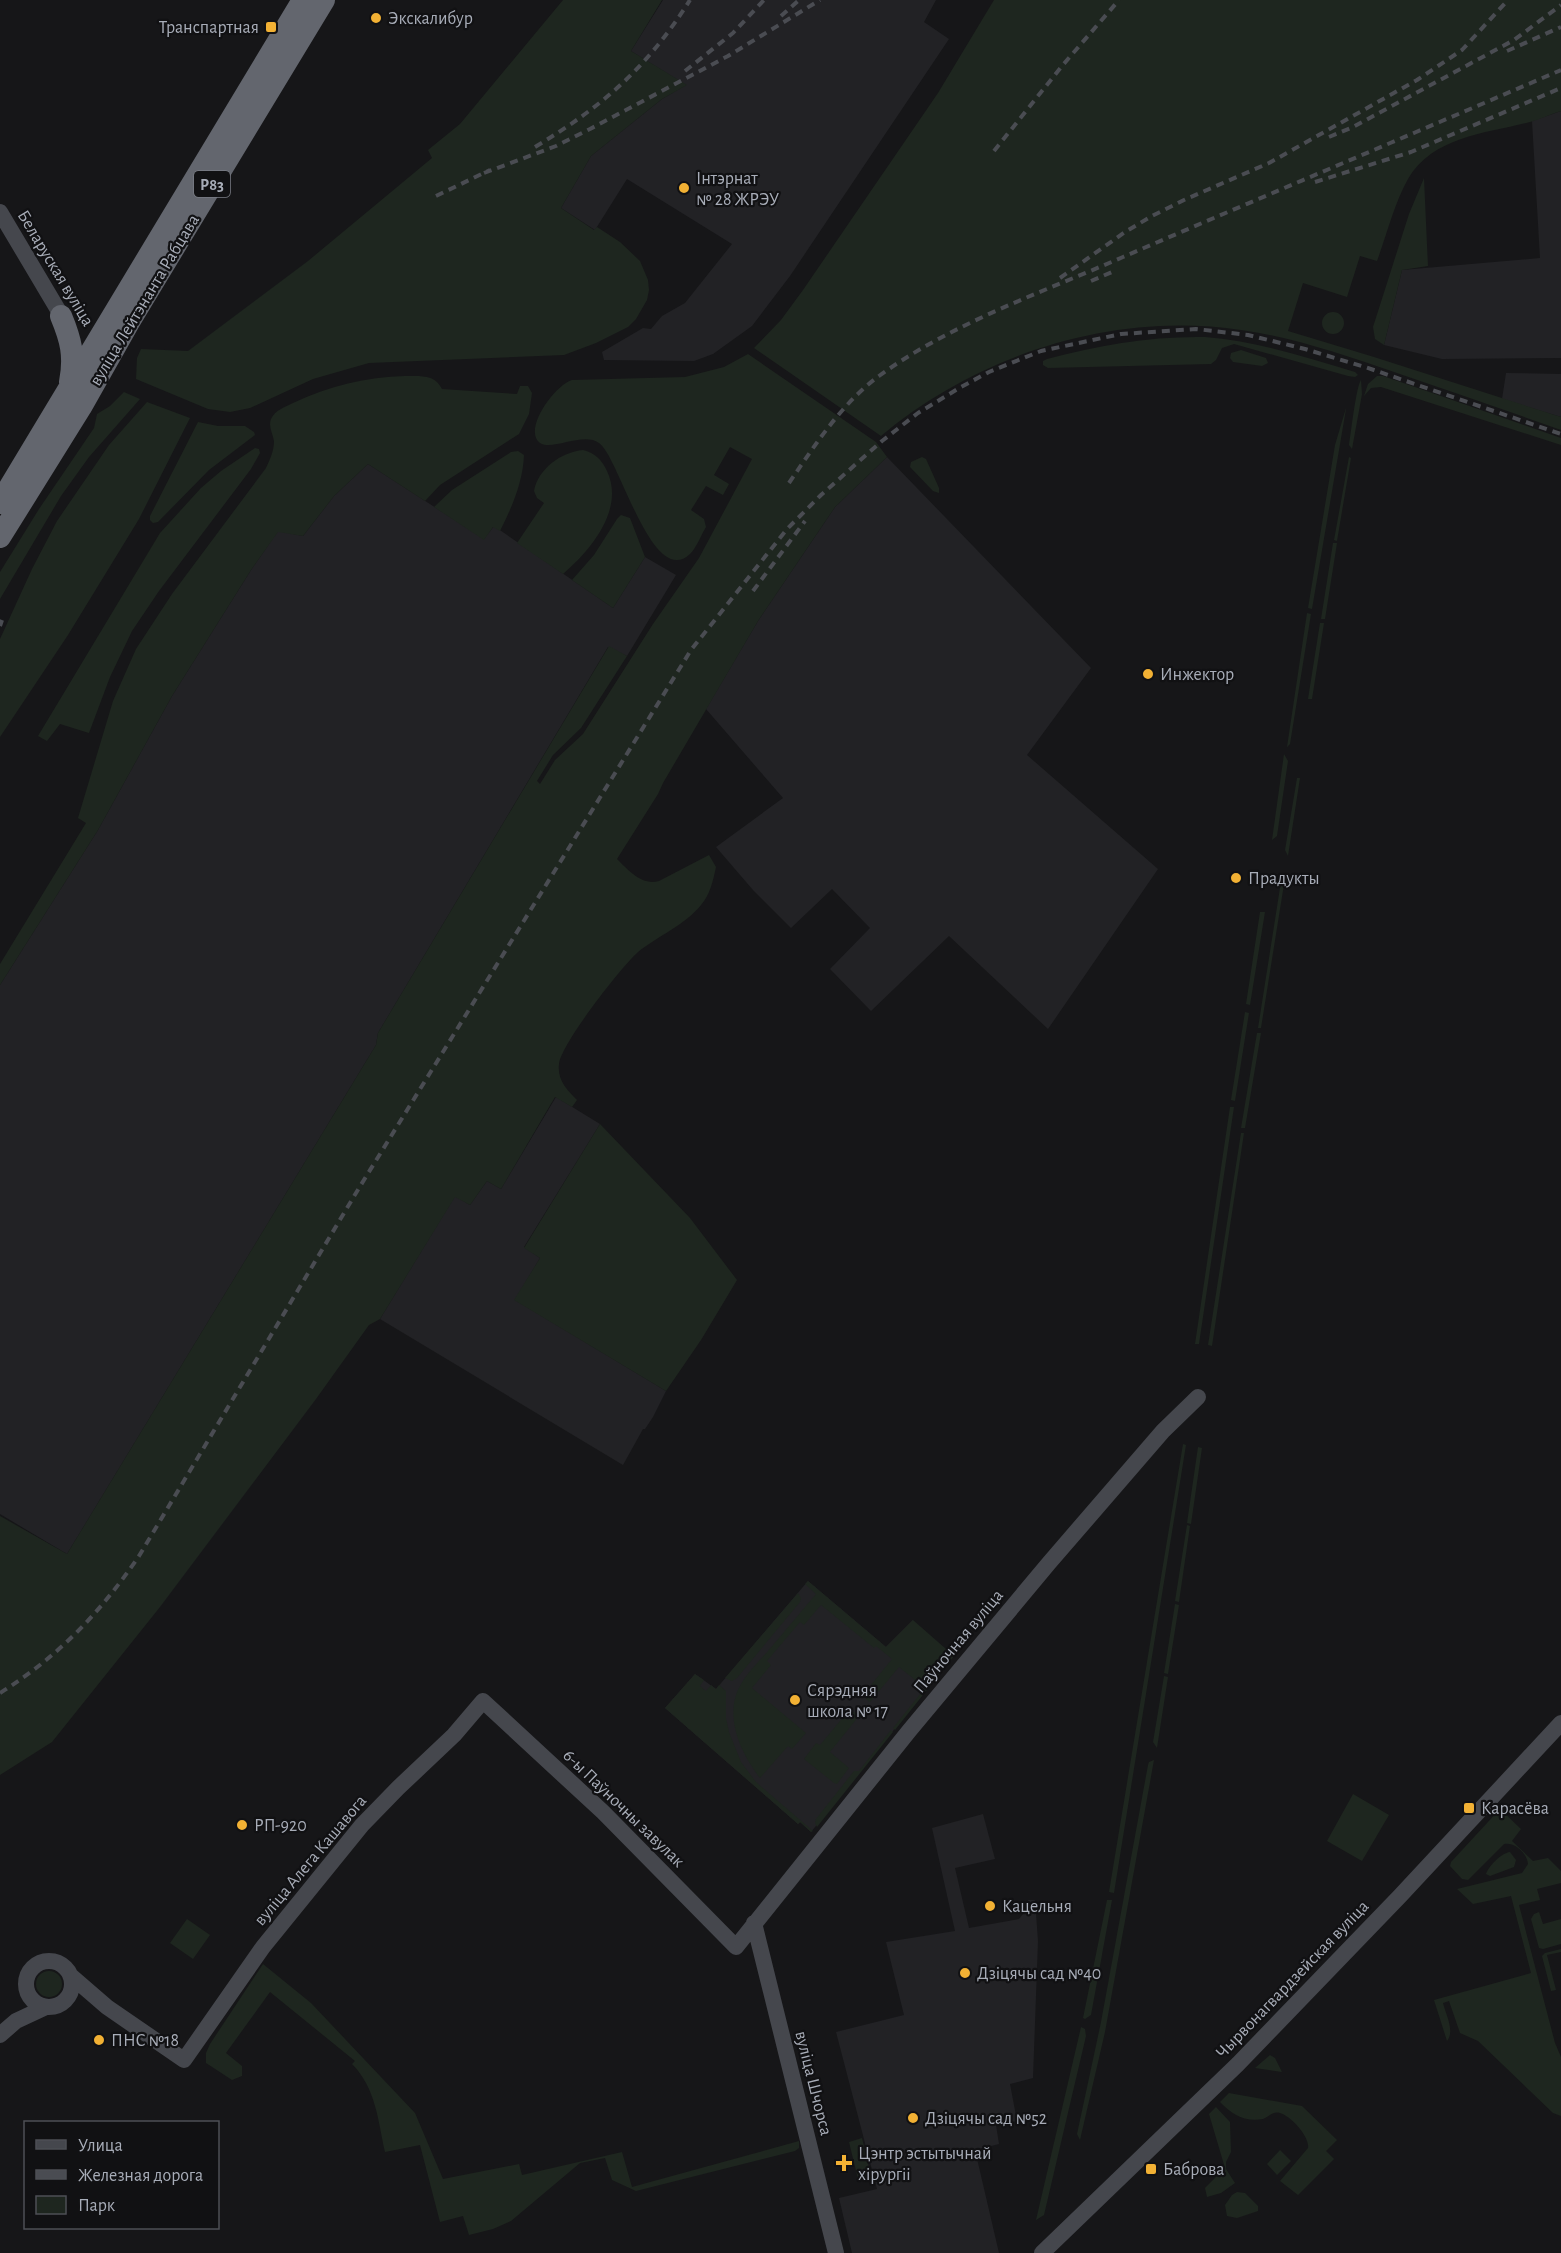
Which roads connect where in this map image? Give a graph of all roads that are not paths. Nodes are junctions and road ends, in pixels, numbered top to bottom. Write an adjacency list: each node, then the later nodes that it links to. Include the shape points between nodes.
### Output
1 (303, 0): 4 (highway, вуліца Лейтэнанта Рабцава / Р83)
2 (324, 0): 6 (highway, вуліца Лейтэнанта Рабцава / Р83)
3 (0, 212): 5 (street, Беларуская вуліца)
4 (114, 312): 5 (highway, via 102,323 88,328); 6 (highway, вуліца Лейтэнанта Рабцава / Р83)
5 (61, 316): 6 (street, Беларуская вуліца); 7 (highway, via 71,339)
6 (94, 363): 7 (highway, вуліца Лейтэнанта Рабцава / Р83); 9 (highway, вуліца Лейтэнанта Рабцава / Р83)
7 (68, 387): 8 (highway, вуліца Лейтэнанта Рабцава / Р83)
8 (0, 503)
9 (0, 537)
10 (1198, 1397): 13 (street, Паўночная вуліца, via 1163,1431 1041,1572)
11 (483, 1701): 14 (street, 6-ы Паўночны завулак, via 603,1812); 18 (street, вуліца Алега Кашавога, via 362,1825 263,1947 184,2060)
12 (1561, 1723): 22 (street, Чырвонагвардзейская вуліца, via 1238,2064)
13 (754, 1923): 14 (street, Паўночная вуліца); 21 (street, вуліца Шчорса)
14 (736, 1947)
15 (70, 1975): 16 (street, via 58,1962 40,1962 30,1970); 17 (street, via 71,1993); 18 (street)
16 (26, 1987): 17 (street, via 30,1998 40,2006); 19 (street)
17 (52, 2006): 18 (street, via 83,2001); 19 (street)
18 (107, 2007)
19 (16, 2021): 20 (street)
20 (0, 2035)
21 (836, 2253)
22 (1042, 2253)

